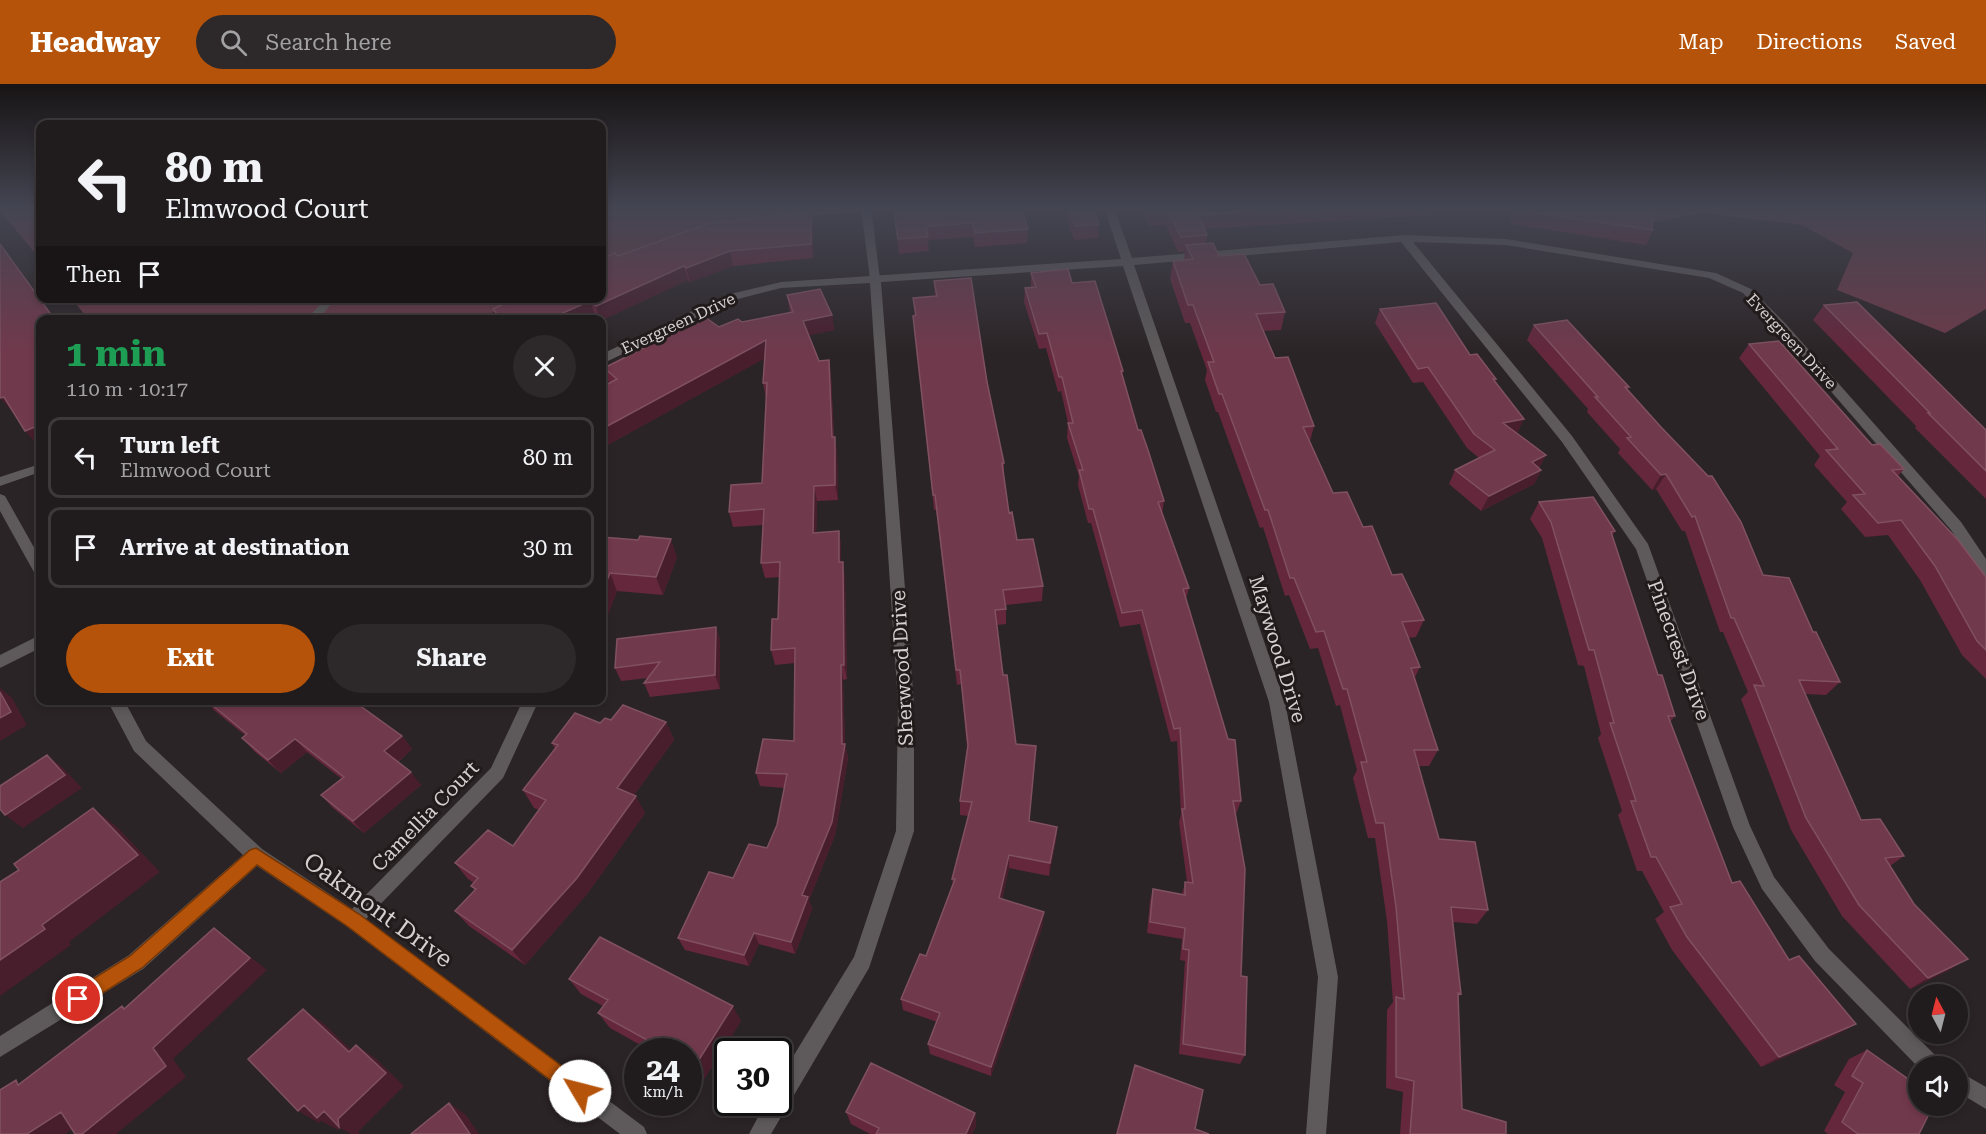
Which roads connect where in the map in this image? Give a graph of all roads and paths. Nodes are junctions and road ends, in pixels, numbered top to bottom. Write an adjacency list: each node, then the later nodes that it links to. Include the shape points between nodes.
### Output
1 (872, 256): 7 (lane, Sherwood Drive)
2 (1125, 256): 6 (street, Maywood Drive)
3 (1196, 256): 6 (street, Evergreen Drive)
4 (1419, 256): 23 (street, Pinecrest Drive, via 1567,440 1643,548 1742,827 1768,883 1822,955)
5 (1593, 256): 15 (street, Evergreen Drive, via 1712,275 1748,291 1956,526)
6 (1127, 262): 7 (street, Evergreen Drive); 30 (street, Maywood Drive, via 1277,702 1328,977)
7 (875, 279): 10 (street, Evergreen Drive, via 781,285 730,297); 24 (street, Sherwood Drive, via 906,704 905,831 862,962)
8 (327, 303): 9 (lane)
9 (316, 315)
10 (606, 356)
11 (36, 469): 12 (lane)
12 (0, 482)
13 (0, 499): 14 (street)
14 (36, 563)
15 (1986, 570)
16 (36, 643): 17 (street)
17 (0, 662)
18 (118, 705): 20 (street, Oakmont Drive, via 140,746)
19 (529, 705): 21 (street, Camellia Court, via 497,773)
20 (256, 855): 21 (street, Oakmont Drive); 22 (street, via 136,962)
21 (353, 920): 28 (street, Oakmont Drive)
22 (0, 1047)
23 (1922, 1056)
24 (792, 1079)
25 (1968, 1087): 26 (street)
26 (1986, 1099)
27 (770, 1116): 29 (street, Sherwood Drive)
28 (637, 1134)
29 (759, 1134)
30 (1316, 1134)

